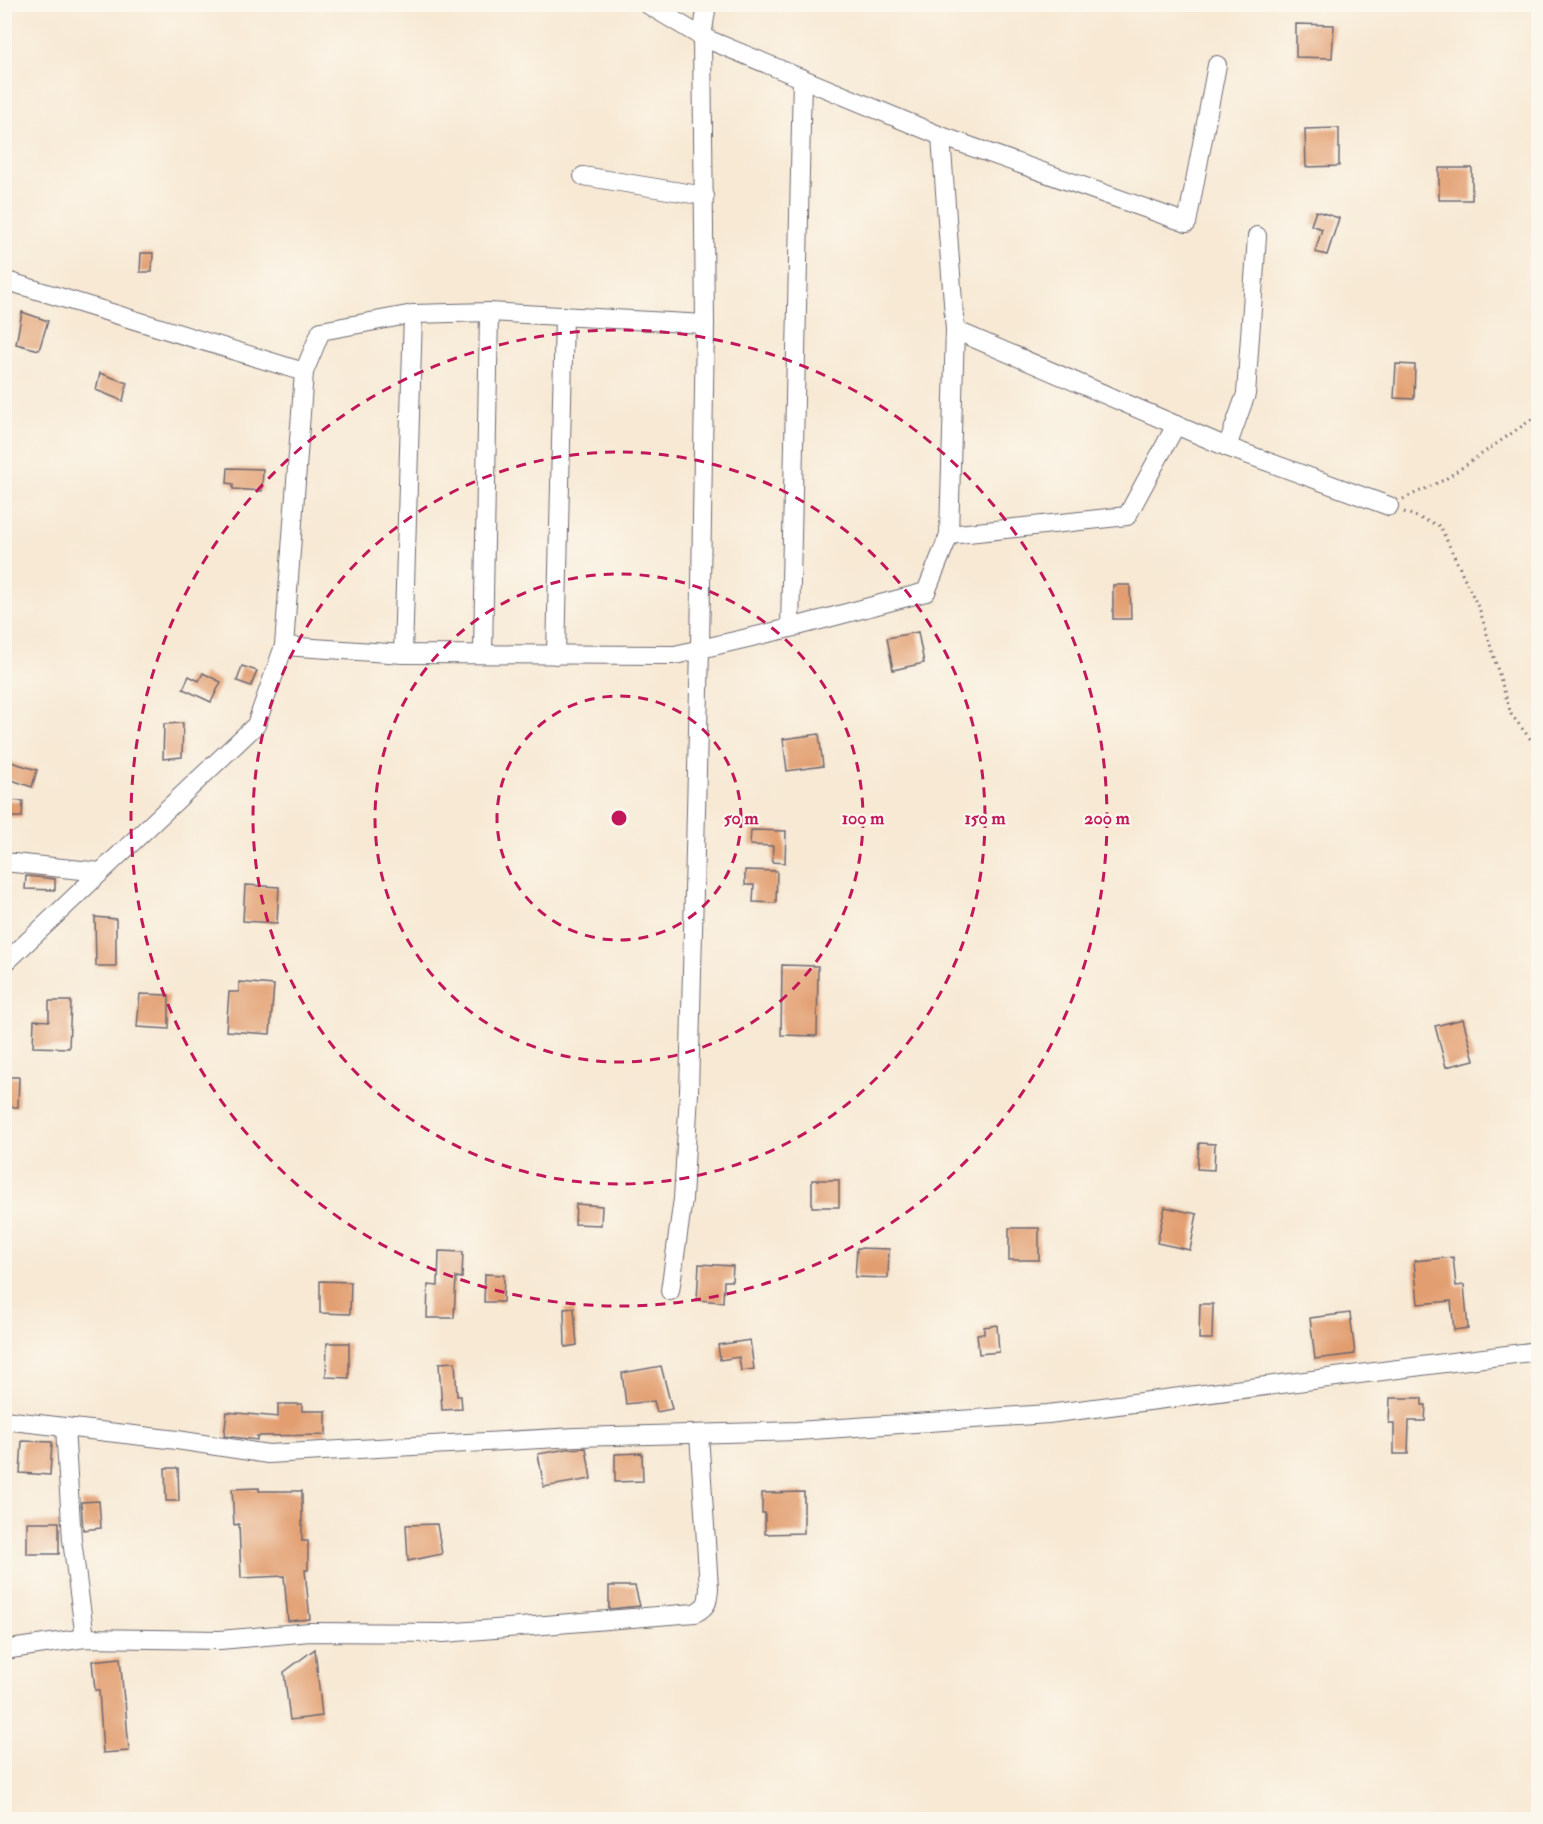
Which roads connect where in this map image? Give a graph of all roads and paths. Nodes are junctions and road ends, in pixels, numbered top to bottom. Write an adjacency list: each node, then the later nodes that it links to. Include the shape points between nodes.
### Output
1 (648, 4): 3 (street)
2 (707, 4): 3 (street)
3 (702, 37): 5 (street); 8 (street)
4 (1217, 65): 6 (street, via 1187,223)
5 (802, 78): 6 (street); 22 (street)
6 (941, 136): 15 (street)
7 (583, 176): 8 (street)
8 (705, 196): 14 (street)
9 (1257, 236): 19 (street, via 1246,394)
10 (4, 280): 16 (street)
11 (489, 312): 12 (street); 13 (street); 26 (street)
12 (413, 314): 16 (street, via 321,331); 25 (street)
13 (564, 316): 14 (street); 27 (street)
14 (705, 324): 24 (street)
15 (955, 330): 18 (street); 21 (street)
16 (304, 372): 23 (street)
17 (1539, 415): 20 (path, via 1444,480)
18 (1176, 425): 19 (street); 21 (street, via 1127,516)
19 (1227, 447): 20 (street)
20 (1389, 506): 28 (path, via 1440,526 1480,611 1511,714)
21 (949, 535): 22 (street, via 926,592)
22 (790, 628): 24 (street)
23 (284, 646): 25 (street); 30 (street, via 256,725)
24 (700, 649): 27 (street, via 675,654); 32 (street, via 689,1093 683,1199)
25 (403, 654): 26 (street)
26 (483, 654): 27 (street)
27 (556, 654)
28 (1539, 749)
29 (4, 862): 30 (street)
30 (101, 872): 31 (street)
31 (4, 964)
32 (670, 1291)
33 (1539, 1351): 36 (street, via 1048,1414)
34 (4, 1420): 35 (street)
35 (65, 1427): 36 (street, via 268,1454); 37 (street, via 72,1540)
36 (699, 1434): 37 (street, via 709,1588 708,1602 695,1613 444,1633 310,1632 220,1640)
37 (85, 1638): 38 (street)
38 (4, 1650)

